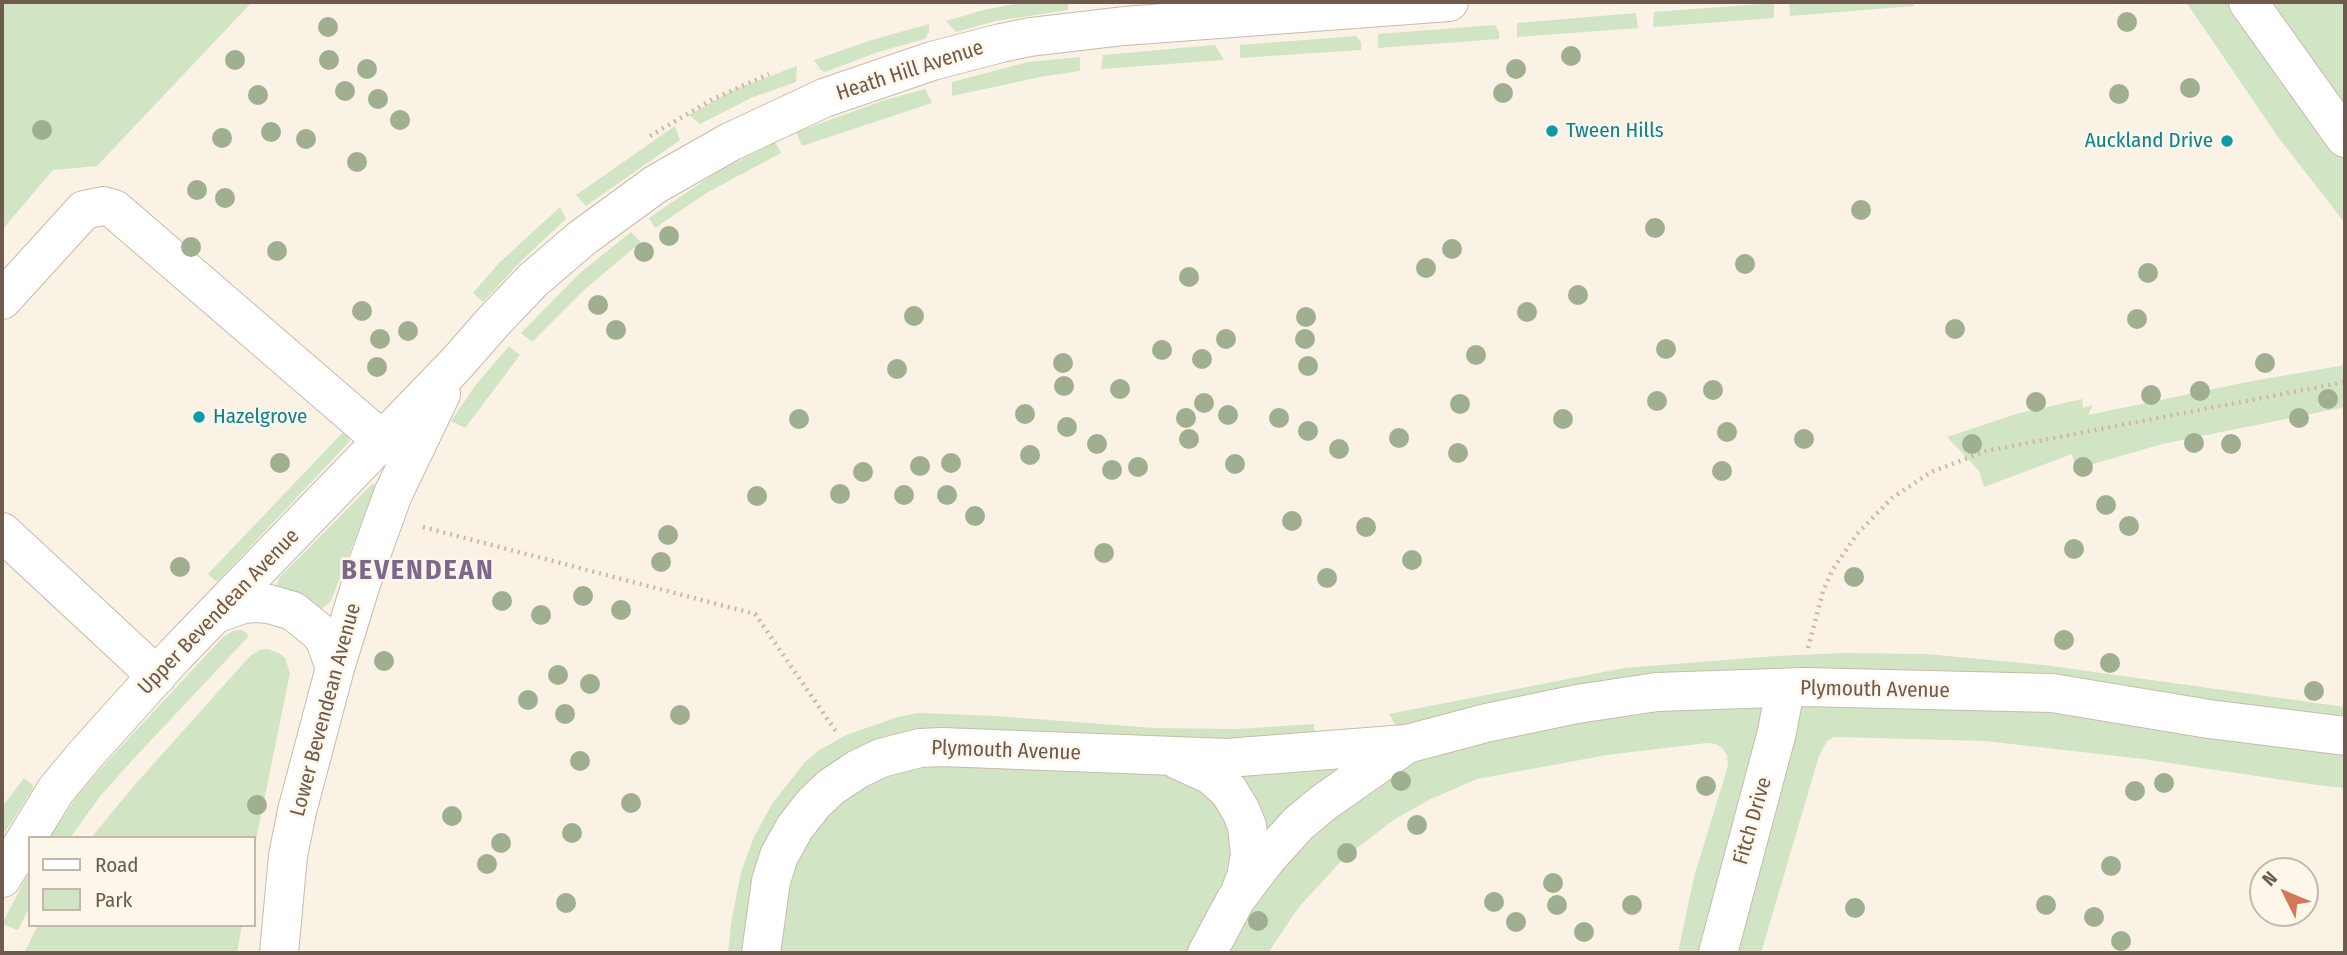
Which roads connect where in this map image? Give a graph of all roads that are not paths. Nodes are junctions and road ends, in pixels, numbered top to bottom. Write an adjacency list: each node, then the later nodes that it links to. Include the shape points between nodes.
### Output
1 (1449, 2): 5 (street, Heath Hill Avenue, via 1030,37 886,75 778,119 656,184 565,251)
2 (2248, 2): 3 (street)
3 (2345, 138)
4 (2, 300): 6 (street, via 84,209 114,209)
5 (458, 362): 6 (street, Upper Bevendean Avenue); 9 (street, Lower Bevendean Avenue, via 386,513)
6 (382, 440): 8 (street, Upper Bevendean Avenue)
7 (2, 531): 10 (street)
8 (218, 613): 9 (street, via 256,603 293,611 325,640); 10 (street, Upper Bevendean Avenue)
9 (335, 668): 17 (street, Lower Bevendean Avenue, via 293,834)
10 (157, 676): 15 (street, Upper Bevendean Avenue, via 56,790)
11 (1795, 688): 12 (street, Plymouth Avenue, via 2052,693); 13 (street, Plymouth Avenue, via 1657,692 1486,723); 20 (street, Fitch Drive, via 1777,732)
12 (2345, 736)
13 (1407, 744): 14 (street, Plymouth Avenue, via 1227,758); 16 (street, Plymouth Avenue, via 1298,824)
14 (1166, 757): 16 (street, Plymouth Avenue, via 1211,775 1229,791 1241,811 1250,855); 18 (street, Plymouth Avenue, via 942,747 899,752 858,769 814,803 794,827 771,881)
15 (2, 878)
16 (1236, 900): 19 (street, Plymouth Avenue)
17 (279, 953)
18 (761, 953)
19 (1207, 953)
20 (1718, 953)

